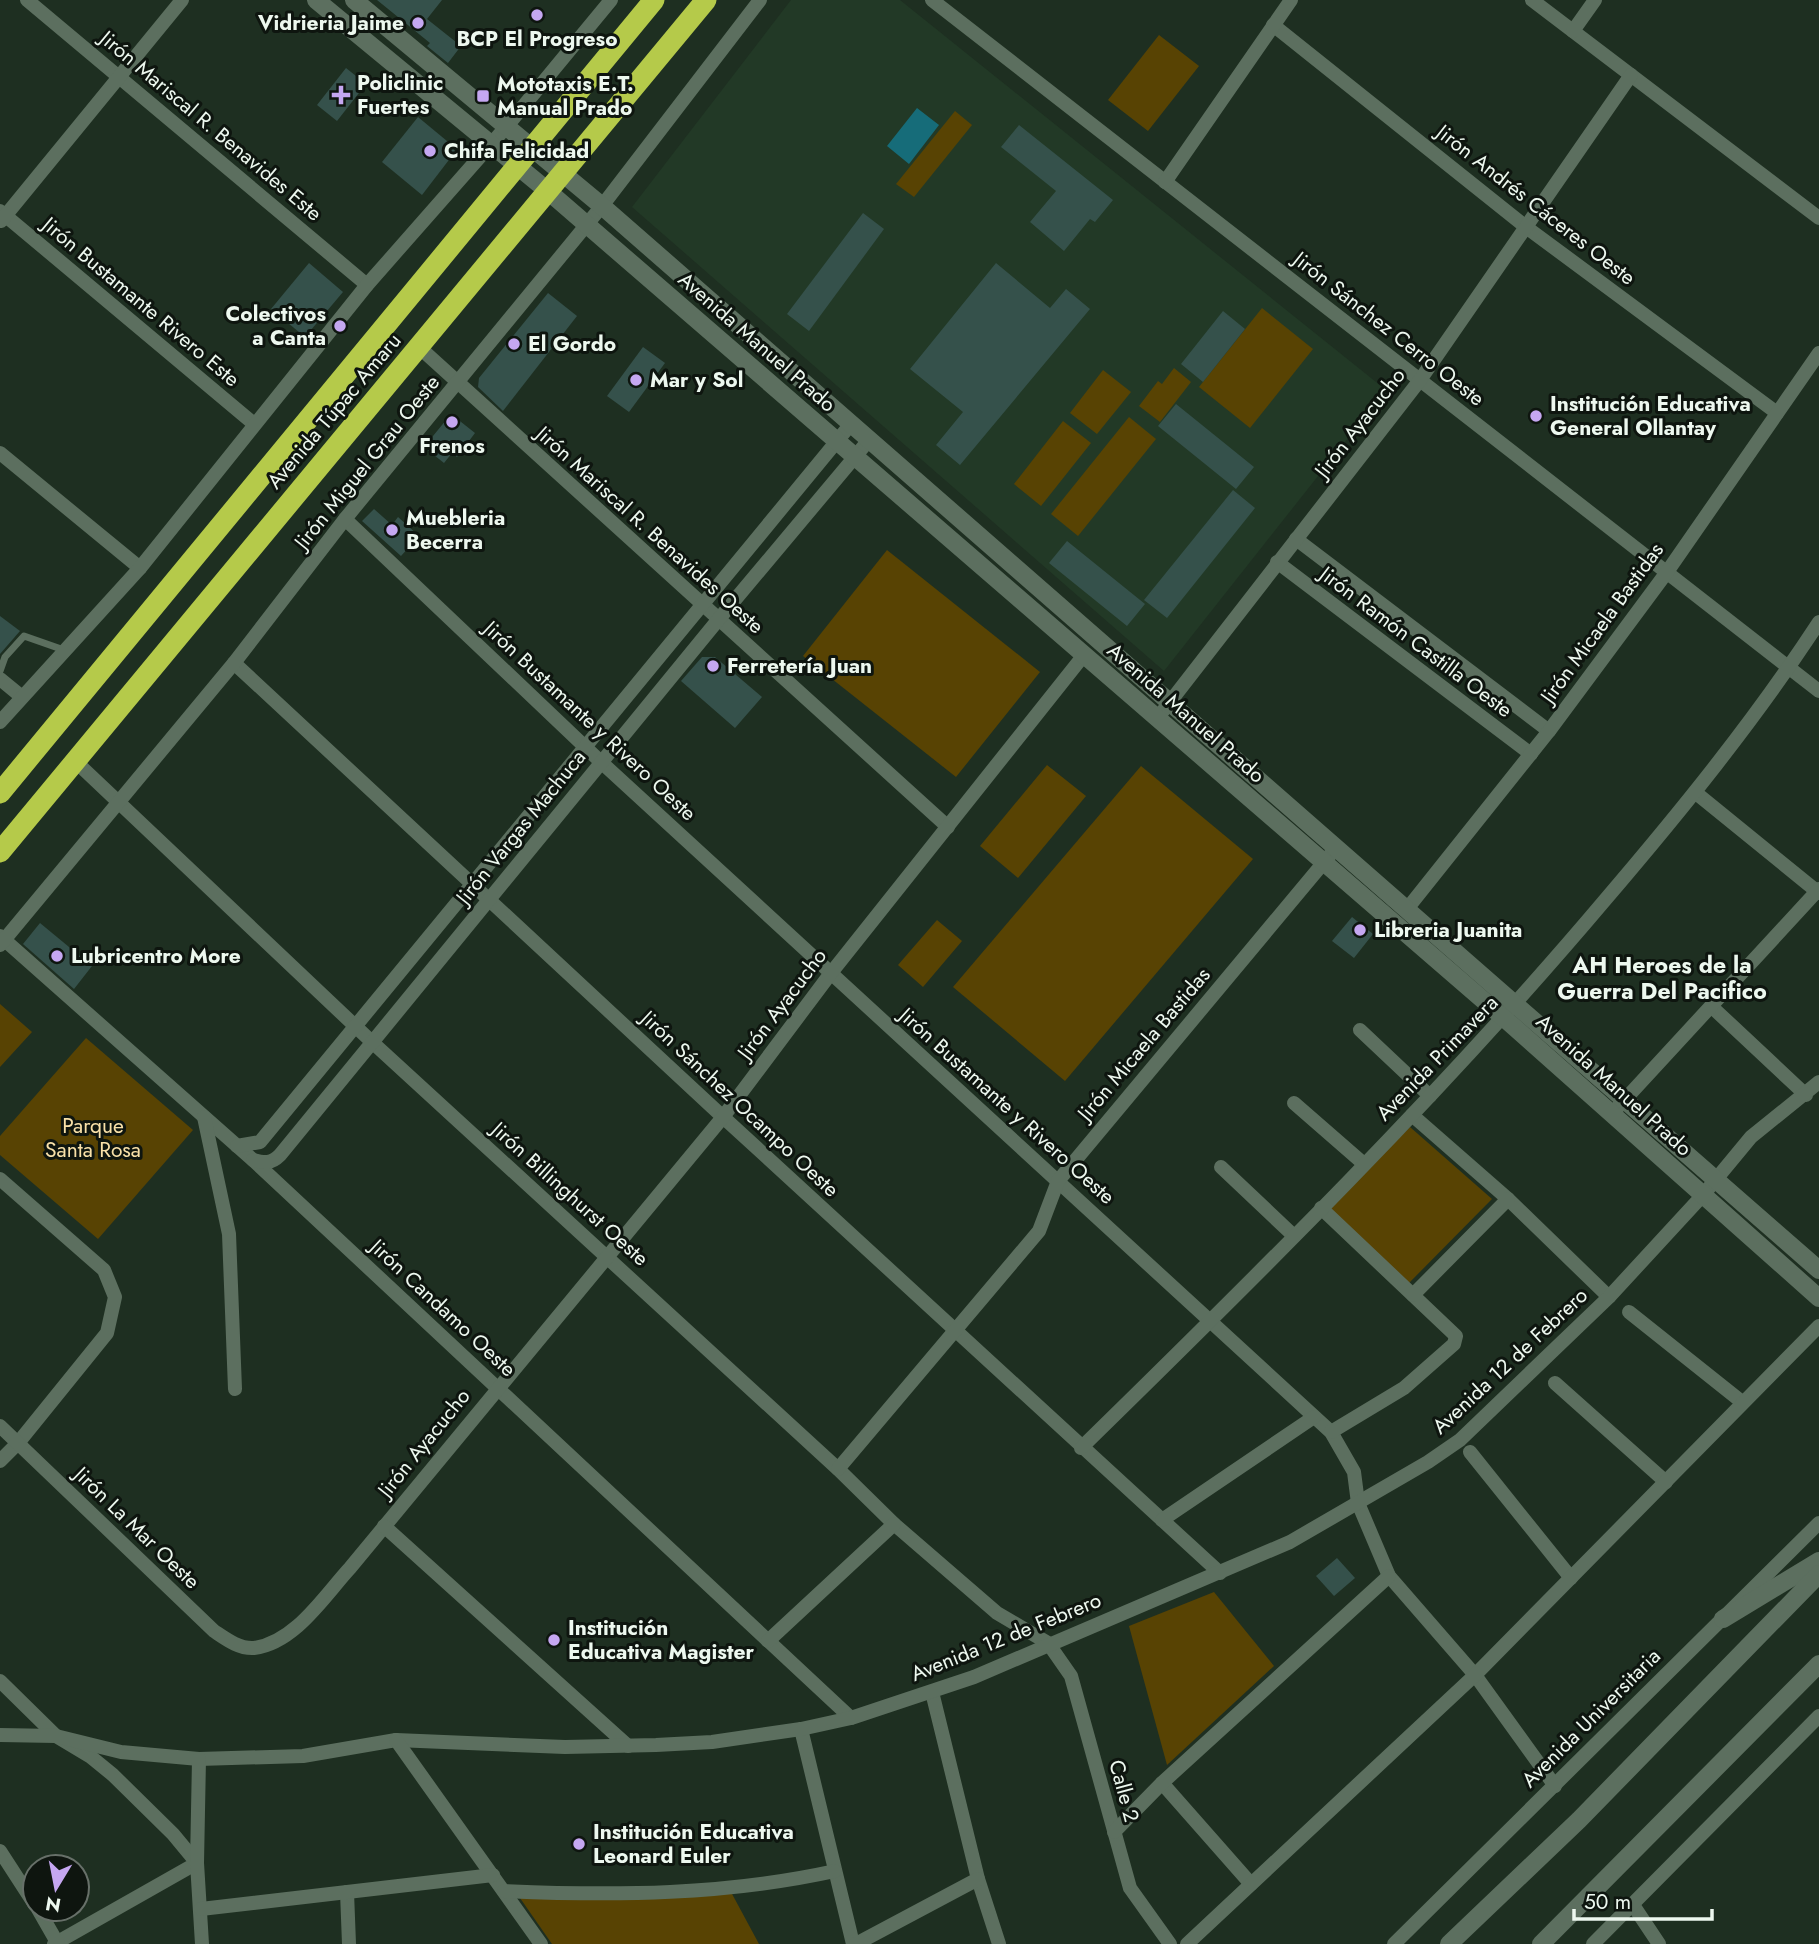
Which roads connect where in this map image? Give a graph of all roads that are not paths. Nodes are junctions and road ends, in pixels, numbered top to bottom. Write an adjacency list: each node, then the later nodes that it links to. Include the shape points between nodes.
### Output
1 (27, 0): 16 (street, Jirón Mariscal R. Benavides Este)
2 (182, 0): 16 (street)
3 (316, 0): 18 (main road, Avenida Manuel Prado)
4 (354, 0): 17 (main road, Avenida Manuel Prado)
5 (611, 0): 17 (street)
6 (654, 0): 19 (highway, Avenida Túpac Amaru)
7 (706, 0): 21 (highway, Avenida Túpac Amaru)
8 (760, 0): 24 (street, Jirón Miguel Grau Oeste)
9 (932, 0): 22 (street, Jirón Sánchez Cerro Oeste)
10 (1291, 0): 13 (street)
11 (1532, 0): 14 (street)
12 (1595, 0): 14 (street)
13 (1273, 25): 22 (street); 28 (street, Jirón Andrés Cáceres Oeste)
14 (1573, 31): 15 (street)
15 (1631, 75): 26 (street); 28 (street, Jirón Ayacucho)
16 (119, 77): 25 (street); 29 (street, Jirón Mariscal R. Benavides Este)
17 (507, 126): 18 (street); 19 (main road, Avenida Manuel Prado)
18 (491, 144): 20 (main road, Avenida Manuel Prado); 29 (street)
19 (534, 148): 20 (highway, Avenida Túpac Amaru); 21 (main road, Avenida Manuel Prado)
20 (518, 168): 23 (main road, Avenida Manuel Prado); 65 (highway, Avenida Túpac Amaru)
21 (565, 174): 23 (highway, Avenida Túpac Amaru); 24 (main road, Avenida Manuel Prado)
22 (1165, 181): 32 (street, Jirón Sánchez Cerro Oeste)
23 (549, 192): 27 (main road, Avenida Manuel Prado); 30 (highway, Avenida Túpac Amaru)
24 (602, 206): 27 (street, Jirón Miguel Grau Oeste); 36 (main road, Avenida Manuel Prado)
25 (2, 216): 35 (street, Jirón Bustamante Rivero Este)
26 (1819, 218)
27 (586, 225): 33 (street, Jirón Miguel Grau Oeste); 38 (main road, Avenida Manuel Prado)
28 (1526, 227): 32 (street, Jirón Ayacucho); 34 (street, Jirón Andrés Cáceres Oeste)
29 (367, 285): 35 (street)
30 (419, 347): 33 (street, Jirón Mariscal R. Benavides Oeste); 63 (highway, Avenida Túpac Amaru)
31 (1819, 353): 34 (street, Jirón Micaela Bastidas)
32 (1420, 380): 42 (street, Jirón Ayacucho); 45 (street, Jirón Sánchez Cerro Oeste)
33 (458, 384): 41 (street, Jirón Miguel Grau Oeste); 46 (street, Jirón Mariscal R. Benavides Oeste)
34 (1777, 413): 45 (street, Jirón Micaela Bastidas)
35 (254, 424): 44 (street)
36 (851, 424): 37 (main road, Avenida Manuel Prado); 38 (street, Jirón Vargas Machuca)
37 (869, 440): 40 (street, Jirón Vargas Machuca); 57 (main road, Avenida Manuel Prado)
38 (836, 441): 40 (main road, Avenida Manuel Prado); 46 (street, Jirón Vargas Machuca)
39 (0, 453): 44 (street)
40 (855, 457): 47 (street, Jirón Vargas Machuca); 50 (main road, Avenida Manuel Prado)
41 (345, 519): 51 (street, Jirón Miguel Grau Oeste); 61 (street, Jirón Bustamante y Rivero Oeste)
42 (1296, 539): 43 (street, Jirón Ayacucho); 60 (street, Jirón Ramón Castilla Oeste)
43 (1277, 562): 57 (street, Jirón Ayacucho); 62 (street, Jirón Ramón Castilla Oeste)
44 (140, 568): 49 (street)
45 (1667, 572): 52 (street, Jirón Sánchez Cerro Oeste); 60 (street, Jirón Micaela Bastidas)
46 (700, 605): 47 (street, Jirón Mariscal R. Benavides Oeste); 61 (street, Jirón Vargas Machuca)
47 (718, 620): 64 (street, Jirón Vargas Machuca); 68 (street, Jirón Mariscal R. Benavides Oeste)
48 (1819, 622): 52 (street, Avenida Primavera)
49 (64, 650): 53 (lane, via 24,636 5,657); 56 (street)
50 (1084, 655): 58 (main road, Avenida Manuel Prado); 68 (street, Jirón Ayacucho)
51 (234, 663): 67 (street, Jirón Miguel Grau Oeste); 72 (street, Jirón Sánchez Ocampo Oeste)
52 (1789, 668): 55 (street, Jirón Sánchez Cerro Oeste); 66 (street, Avenida Primavera)
53 (0, 671)
54 (0, 679): 56 (street)
55 (1819, 691)
56 (22, 697): 59 (street)
57 (1169, 702): 58 (street, Jirón Ayacucho); 69 (main road, Avenida Manuel Prado)
58 (1157, 718): 71 (main road, Avenida Manuel Prado)
59 (0, 722)
60 (1549, 730): 62 (street, Jirón Micaela Bastidas)
61 (584, 745): 64 (street, Jirón Bustamante y Rivero Oeste); 72 (street, Jirón Vargas Machuca)
62 (1531, 754): 75 (street, Jirón Micaela Bastidas)
63 (75, 761): 67 (street, Jirón Billinghurst Oeste); 70 (highway, Avenida Túpac Amaru)
64 (601, 762): 74 (street, Jirón Vargas Machuca); 77 (street, Jirón Bustamante y Rivero Oeste)
65 (0, 793)
66 (1696, 793): 73 (street); 79 (street, Avenida Primavera)
67 (117, 801): 76 (street, Jirón Miguel Grau Oeste); 80 (street, Jirón Billinghurst Oeste)
68 (948, 827): 77 (street, Jirón Ayacucho)
69 (1336, 847): 71 (street, Jirón Micaela Bastidas); 75 (main road, Avenida Manuel Prado)
70 (0, 852)
71 (1324, 862): 79 (main road, Avenida Manuel Prado); 98 (street, Jirón Micaela Bastidas)
72 (471, 883): 74 (street, Jirón Sánchez Ocampo Oeste); 80 (street, Jirón Vargas Machuca)
73 (1818, 891): 78 (street)
74 (488, 899): 82 (street, Jirón Vargas Machuca); 91 (street, Jirón Sánchez Ocampo Oeste)
75 (1407, 909): 79 (main road, Avenida Manuel Prado)
76 (1, 940): 90 (street, Jirón Candamo Oeste)
77 (831, 973): 91 (street, Jirón Ayacucho); 98 (street, Jirón Bustamante y Rivero Oeste)
78 (1712, 1007): 84 (street); 86 (street)
79 (1510, 1011): 85 (street, Avenida Primavera); 86 (main road, Avenida Manuel Prado); 88 (main road, Avenida Manuel Prado)
80 (356, 1024): 82 (street, Jirón Billinghurst Oeste); 92 (street, Jirón Vargas Machuca, via 260,1142)
81 (1360, 1030): 85 (street)
82 (372, 1042): 93 (street, Jirón Vargas Machuca, via 274,1161); 103 (street, Jirón Billinghurst Oeste)
83 (1819, 1082): 84 (street, Avenida 12 de Febrero)
84 (1806, 1095): 97 (street, Avenida 12 de Febrero, via 1751,1137)
85 (1430, 1096): 89 (street, Avenida Primavera)
86 (1625, 1100): 88 (street); 97 (main road, Avenida Manuel Prado)
87 (1294, 1103): 94 (street)
88 (1612, 1114): 99 (main road, Avenida Manuel Prado)
89 (1412, 1115): 94 (street, Avenida Primavera); 100 (street)
90 (204, 1117): 92 (street, Jirón Candamo Oeste); 114 (street, via 229,1234)
91 (723, 1117): 103 (street, Jirón Ayacucho); 111 (street, Jirón Sánchez Ocampo Oeste)
92 (237, 1146): 93 (street, Jirón Candamo Oeste)
93 (253, 1160): 113 (street, Jirón Candamo Oeste)
94 (1364, 1164): 101 (street, Avenida Primavera)
95 (1221, 1167): 102 (street)
96 (0, 1179): 119 (street, via 104,1270 115,1297 107,1333)
97 (1716, 1179): 99 (street, Avenida 12 de Febrero); 104 (main road, Avenida Manuel Prado)
98 (1058, 1181): 109 (street, Jirón Bustamante y Rivero Oeste); 111 (street, Jirón Micaela Bastidas, via 1039,1231)
99 (1703, 1195): 106 (street, Avenida 12 de Febrero); 107 (main road, Avenida Manuel Prado)
100 (1508, 1199): 105 (street); 106 (street)
101 (1321, 1208): 102 (street, Avenida Primavera); 105 (street)
102 (1294, 1236): 109 (street, Avenida Primavera)
103 (607, 1256): 113 (street, Jirón Ayacucho); 123 (street, Jirón Billinghurst Oeste)
104 (1819, 1270)
105 (1413, 1295): 118 (street, via 1452,1329 1454,1344 1404,1388)
106 (1609, 1297): 125 (street, Avenida 12 de Febrero, via 1460,1440)
107 (1819, 1298)
108 (1629, 1312): 115 (street)
109 (1210, 1321): 116 (street, Jirón Bustamante y Rivero Oeste); 120 (street, Avenida Primavera)
110 (1819, 1326): 115 (street)
111 (956, 1332): 120 (street, Jirón Sánchez Ocampo Oeste); 123 (street, Jirón Micaela Bastidas)
112 (1555, 1383): 124 (street)
113 (497, 1388): 129 (street, Jirón Ayacucho); 136 (street, Jirón Candamo Oeste)
114 (235, 1389)
115 (1742, 1402): 124 (street)
116 (1314, 1417): 118 (street, Jirón Bustamante y Rivero Oeste); 126 (street)
117 (0, 1426): 119 (street, Jirón La Mar Oeste)
118 (1331, 1433): 125 (street, Jirón Bustamante y Rivero Oeste, via 1354,1472)
119 (18, 1443): 122 (street); 138 (street, Jirón La Mar Oeste, via 214,1631 235,1645)
120 (1082, 1448): 126 (street, Jirón Sánchez Ocampo Oeste)
121 (1470, 1452): 134 (street)
122 (0, 1461)
123 (838, 1469): 128 (street, Jirón Billinghurst Oeste)
124 (1666, 1482): 134 (street)
125 (1358, 1503): 131 (street, Avenida 12 de Febrero, via 1290,1542); 133 (street, Jirón Bustamante y Rivero Oeste)
126 (1162, 1520): 131 (street, Jirón Sánchez Ocampo Oeste)
127 (1819, 1522): 135 (street, Avenida Universitaria)
128 (894, 1524): 136 (street); 137 (street, Jirón Billinghurst Oeste, via 997,1613)
129 (384, 1526): 138 (street, Jirón Ayacucho, via 293,1630); 149 (street)
130 (1819, 1561): 135 (main road)
131 (1220, 1573): 137 (street, Avenida 12 de Febrero)
132 (1819, 1574): 175 (main road, via 1579,1820)
133 (1389, 1576): 140 (street, Jirón Bustamante y Rivero Oeste); 151 (street)
134 (1571, 1578): 140 (street)
135 (1723, 1619): 152 (street, Avenida Universitaria)
136 (768, 1640): 144 (street, Jirón Candamo Oeste)
137 (1048, 1643): 142 (street, Avenida 12 de Febrero); 153 (street, Calle 2, via 1071,1676)
138 (253, 1648)
139 (1819, 1664): 176 (main road)
140 (1475, 1675): 152 (street, Jirón Bustamante y Rivero Oeste); 160 (street)
141 (0, 1681): 147 (street)
142 (932, 1692): 144 (street, Avenida 12 de Febrero); 158 (street)
143 (1819, 1716): 163 (street)
144 (851, 1718): 145 (street, Avenida 12 de Febrero)
145 (801, 1729): 149 (street, Avenida 12 de Febrero, via 712,1742); 156 (street)
146 (0, 1735): 147 (street, Avenida 12 de Febrero)
147 (56, 1736): 150 (street, Avenida 12 de Febrero, via 121,1752); 155 (street, via 113,1775)
148 (396, 1740): 149 (street, Avenida 12 de Febrero); 150 (street, Avenida 12 de Febrero, via 303,1756); 157 (street)
149 (628, 1746)
150 (199, 1759): 155 (street)
151 (1162, 1783): 153 (street); 160 (street)
152 (1555, 1786): 174 (street, Avenida Universitaria)
153 (1114, 1832): 172 (street, Calle 2, via 1130,1888)
154 (0, 1851): 159 (street)
155 (197, 1863): 164 (street); 166 (street)
156 (835, 1871): 161 (street, via 738,1888 676,1893); 170 (street)
157 (493, 1875): 161 (street); 162 (street)
158 (978, 1880): 170 (street); 171 (street)
159 (21, 1884)
160 (1251, 1884): 173 (street)
161 (504, 1891): 169 (street)
162 (347, 1892): 164 (street); 168 (street)
163 (1633, 1905): 177 (street); 178 (street)
164 (201, 1909): 167 (street)
165 (45, 1923): 166 (street)
166 (56, 1943)
167 (202, 1944)
168 (349, 1944)
169 (541, 1944)
170 (855, 1944)
171 (999, 1944)
172 (1170, 1944)
173 (1187, 1944)
174 (1394, 1944)
175 (1449, 1944)
176 (1541, 1944)
177 (1593, 1944)
178 (1659, 1944)

